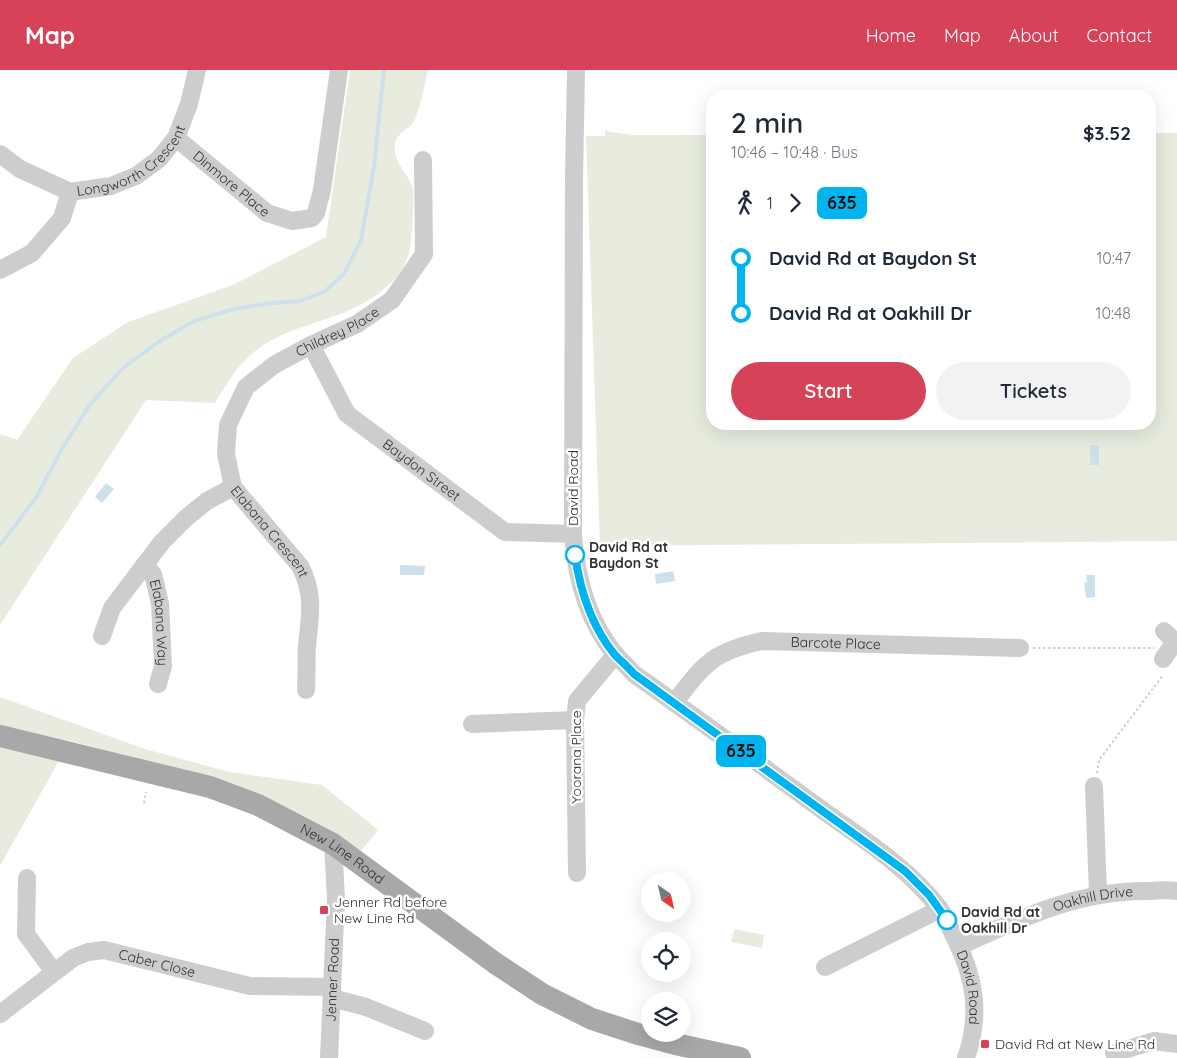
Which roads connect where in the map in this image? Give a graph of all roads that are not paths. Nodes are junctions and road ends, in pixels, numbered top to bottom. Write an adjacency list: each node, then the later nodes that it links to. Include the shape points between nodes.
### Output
1 (197, 70): 4 (street, Longworth Crescent)
2 (339, 70): 4 (street, Dinmore Place, via 322,190 312,218 292,221 268,213)
3 (576, 70): 11 (street, David Road)
4 (176, 138): 7 (street, Longworth Crescent, via 159,159 136,176 111,186)
5 (0, 154): 7 (street, Longworth Crescent, via 20,169)
6 (423, 160): 9 (street, Childrey Place, via 424,254 392,300 357,324)
7 (70, 192): 8 (street, via 62,218 32,253)
8 (0, 270)
9 (311, 345): 10 (street, Childrey Place, via 274,365 246,387 228,425 226,454); 11 (street, Baydon Street, via 347,414 504,532)
10 (232, 487): 12 (street, Elabana Crescent, via 186,518); 17 (street, Elabana Crescent, via 300,566 307,579 311,603)
11 (573, 534): 15 (street, David Road, via 582,591)
12 (144, 564): 13 (street, Elabana Crescent, via 112,608); 16 (street, Elabana Way, via 152,574 160,603 163,666)
13 (102, 636)
14 (1020, 648): 18 (street, Barcote Place, via 762,641 726,651 714,658 699,670)
15 (615, 655): 18 (street, David Road, via 634,674); 19 (street, Yoorana Place, via 577,701)
16 (158, 684)
17 (306, 690)
18 (674, 702): 28 (street, David Road, via 905,871)
19 (575, 720): 20 (street); 24 (street, Yoorana Place)
20 (472, 724)
21 (0, 736): 23 (main road, New Line Road, via 210,787 258,805)
22 (1094, 786): 27 (street)
23 (333, 844): 32 (street, Jenner Road, via 336,898); 38 (main road, New Line Road, via 495,964 542,994 592,1019 638,1034)
24 (577, 873)
25 (27, 878): 31 (street, via 26,934)
26 (1177, 891): 27 (street, Oakhill Drive)
27 (1098, 894): 29 (street, Oakhill Drive, via 1026,916)
28 (940, 909): 29 (street, David Road); 30 (street)
29 (960, 946): 39 (street, David Road, via 968,967 975,1005 974,1032)
30 (826, 967)
31 (54, 972): 32 (street, Caber Close, via 72,958 104,950 250,986); 33 (street, Caber Close)
32 (332, 992): 34 (street, Caber Close); 37 (street, Jenner Road)
33 (0, 1014)
34 (425, 1031)
35 (1177, 1044): 36 (street, via 1154,1041)
36 (1114, 1053)
37 (330, 1058)
38 (740, 1058)
39 (966, 1058)

